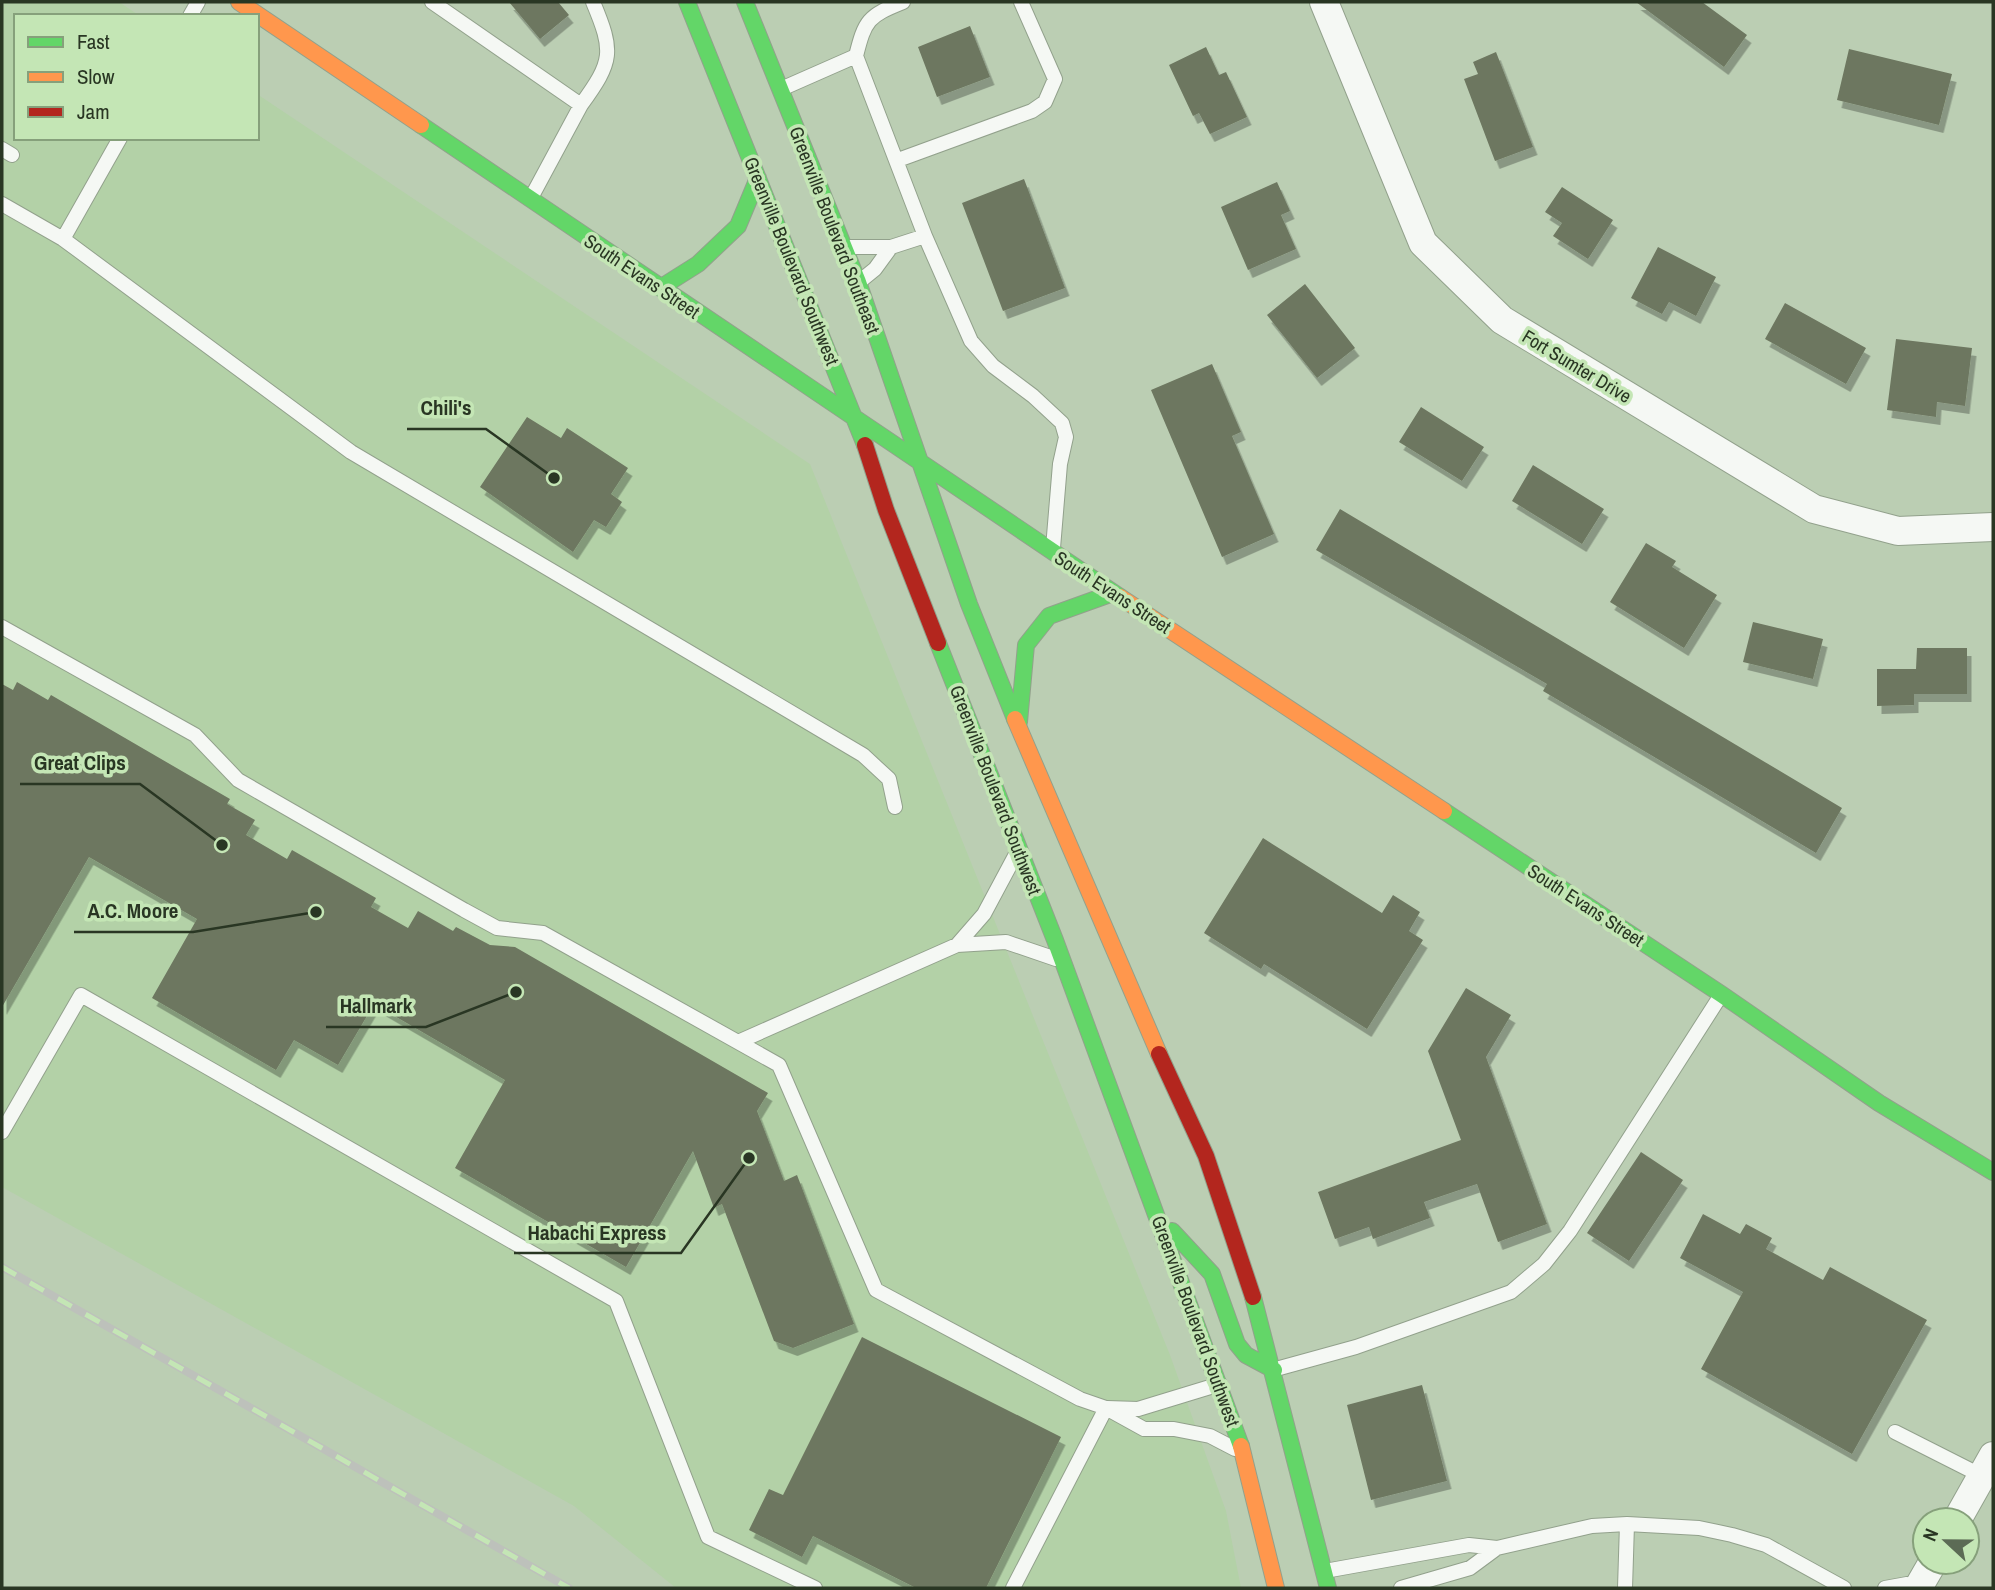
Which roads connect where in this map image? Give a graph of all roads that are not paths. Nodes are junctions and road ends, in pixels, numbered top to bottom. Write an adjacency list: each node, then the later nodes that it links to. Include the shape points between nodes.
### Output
1 (239, 2): 9 (main road, South Evans Street)
2 (432, 2): 13 (lane)
3 (593, 2): 13 (lane, via 609,41 603,75)
4 (687, 2): 16 (main road, Greenville Boulevard Southwest)
5 (745, 2): 12 (main road, Greenville Boulevard Southeast)
6 (903, 2): 11 (lane, via 874,13 863,27)
7 (1021, 2): 15 (lane, via 1055,79 1045,102 1032,111)
8 (1324, 2): 27 (street, Fort Sumter Drive, via 1423,243 1502,320 1814,509 1898,531)
9 (257, 14)
10 (259, 16): 17 (main road, South Evans Street)
11 (856, 56): 12 (lane); 15 (lane)
12 (780, 89): 21 (main road, Greenville Boulevard Southeast)
13 (582, 105): 17 (lane)
14 (119, 140): 20 (lane)
15 (898, 160): 19 (lane)
16 (758, 178): 24 (main road, via 738,226 698,264); 25 (main road, Greenville Boulevard Southwest)
17 (530, 200): 24 (main road, South Evans Street)
18 (2, 204): 20 (lane)
19 (925, 236): 22 (lane); 28 (lane, via 971,341 993,366 1062,423 1066,437)
20 (63, 239): 32 (lane, via 351,452 863,755 889,779)
21 (844, 247): 22 (lane); 23 (main road, Greenville Boulevard Southeast)
22 (891, 247): 23 (lane)
23 (858, 282): 26 (main road, Greenville Boulevard Southeast)
24 (660, 288): 25 (main road, South Evans Street)
25 (857, 421): 26 (main road, South Evans Street); 33 (main road, Greenville Boulevard Southwest, via 886,510)
26 (919, 460): 28 (main road, South Evans Street); 31 (main road)
27 (1993, 527)
28 (1053, 553): 29 (main road, South Evans Street)
29 (1113, 593): 31 (main road, via 1049,616 1026,645); 36 (main road, South Evans Street)
30 (2, 627): 37 (lane, via 195,734 238,780 464,911 497,928 543,933)
31 (1018, 727): 41 (main road, via 1134,1001 1206,1156)
32 (895, 807)
33 (1019, 848): 34 (lane, via 984,914); 35 (main road, Greenville Boulevard Southwest)
34 (957, 945): 35 (lane, via 1006,942); 37 (lane)
35 (1063, 961): 40 (main road, Greenville Boulevard Southwest)
36 (1721, 994): 39 (main road, South Evans Street, via 1879,1103); 41 (lane, via 1570,1231 1544,1264 1511,1292 1356,1347)
37 (738, 1041): 43 (lane, via 779,1065 876,1290 1080,1399)
38 (2, 1132): 53 (lane, via 81,995 616,1301 708,1537)
39 (1993, 1172)
40 (1158, 1217): 41 (main road, via 1212,1274 1242,1350); 42 (main road, Greenville Boulevard Southwest)
41 (1274, 1370): 50 (main road)
42 (1226, 1386): 43 (lane, via 1138,1409); 45 (main road, Greenville Boulevard Southwest)
43 (1106, 1408): 45 (lane, via 1144,1429 1210,1436); 54 (lane)
44 (1895, 1432): 46 (lane)
45 (1243, 1453): 55 (main road, Greenville Boulevard Southwest)
46 (1987, 1466): 48 (street)
47 (1282, 1482): 50 (main road)
48 (1965, 1506)
49 (1626, 1524): 51 (lane, via 1592,1526); 58 (lane); 59 (lane, via 1699,1528 1732,1535 1766,1545)
50 (1317, 1541): 52 (main road)
51 (1497, 1548): 52 (lane, via 1469,1545); 57 (lane, via 1471,1567)
52 (1325, 1571): 56 (main road)
53 (815, 1588)
54 (1013, 1588)
55 (1276, 1588)
56 (1328, 1588)
57 (1401, 1588)
58 (1625, 1588)
59 (1844, 1588)
60 (1885, 1588): 61 (lane, via 1896,1584)
61 (1918, 1588)

